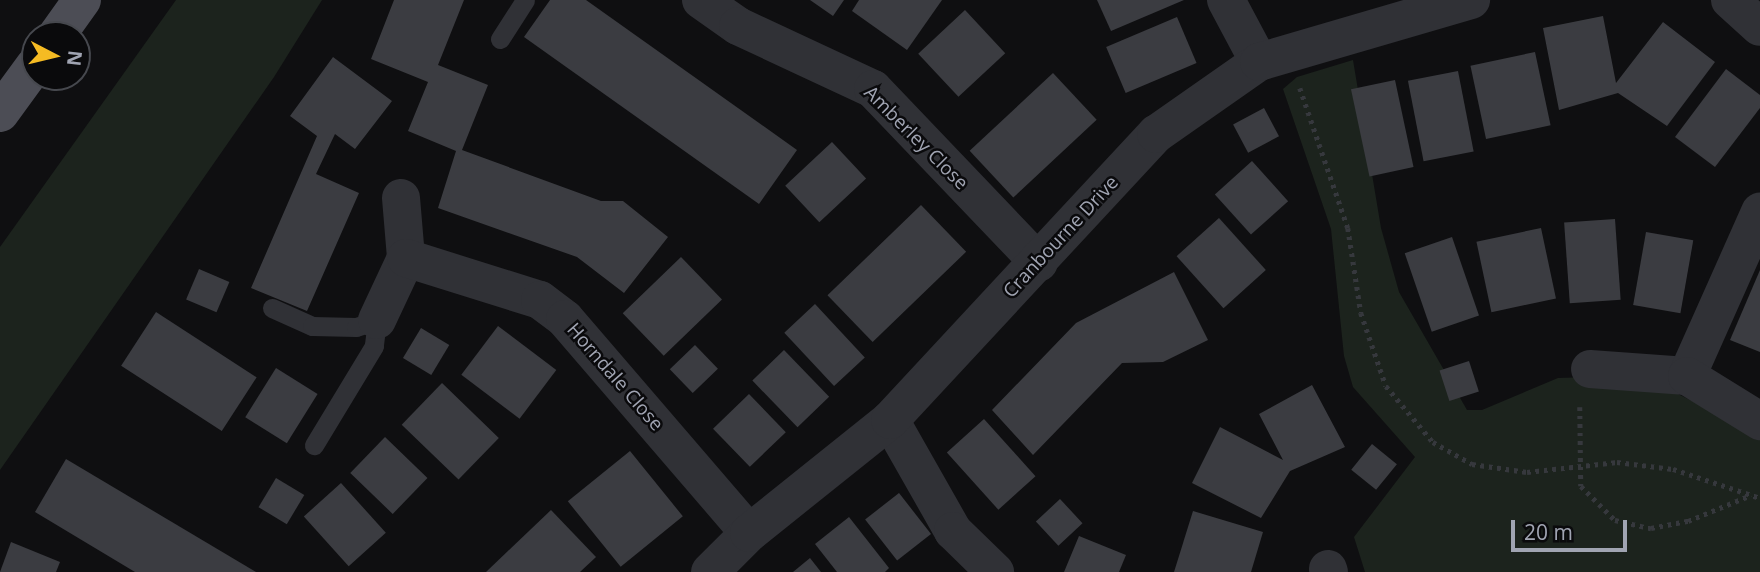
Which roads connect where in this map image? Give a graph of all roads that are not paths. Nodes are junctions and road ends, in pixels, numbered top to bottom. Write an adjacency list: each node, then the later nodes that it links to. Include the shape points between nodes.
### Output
1 (82, 0): 7 (main road)
2 (526, 0): 9 (lane)
3 (701, 0): 16 (street, Amberley Close, via 738,26 873,89)
4 (1226, 0): 10 (street)
5 (1471, 0): 10 (street, Cranbourne Drive)
6 (1730, 0): 8 (street)
7 (67, 21)
8 (1760, 27)
9 (500, 39)
10 (1273, 56): 16 (street, Cranbourne Drive, via 1156,134)
11 (21, 84): 12 (main road)
12 (0, 113)
13 (401, 198): 15 (street)
14 (1760, 212): 20 (street)
15 (406, 258): 18 (street); 24 (street, Horndale Close, via 514,288 565,319)
16 (1039, 263): 21 (street, Cranbourne Drive)
17 (272, 308): 18 (lane, via 312,326 356,327)
18 (377, 320): 23 (lane, via 374,346)
19 (1590, 369): 20 (street)
20 (1687, 376): 22 (street)
21 (890, 421): 24 (street, Cranbourne Drive); 26 (street, via 953,531)
22 (1760, 421)
23 (314, 445)
24 (749, 533): 25 (street, Cranbourne Drive)
25 (710, 572)
26 (995, 572)

